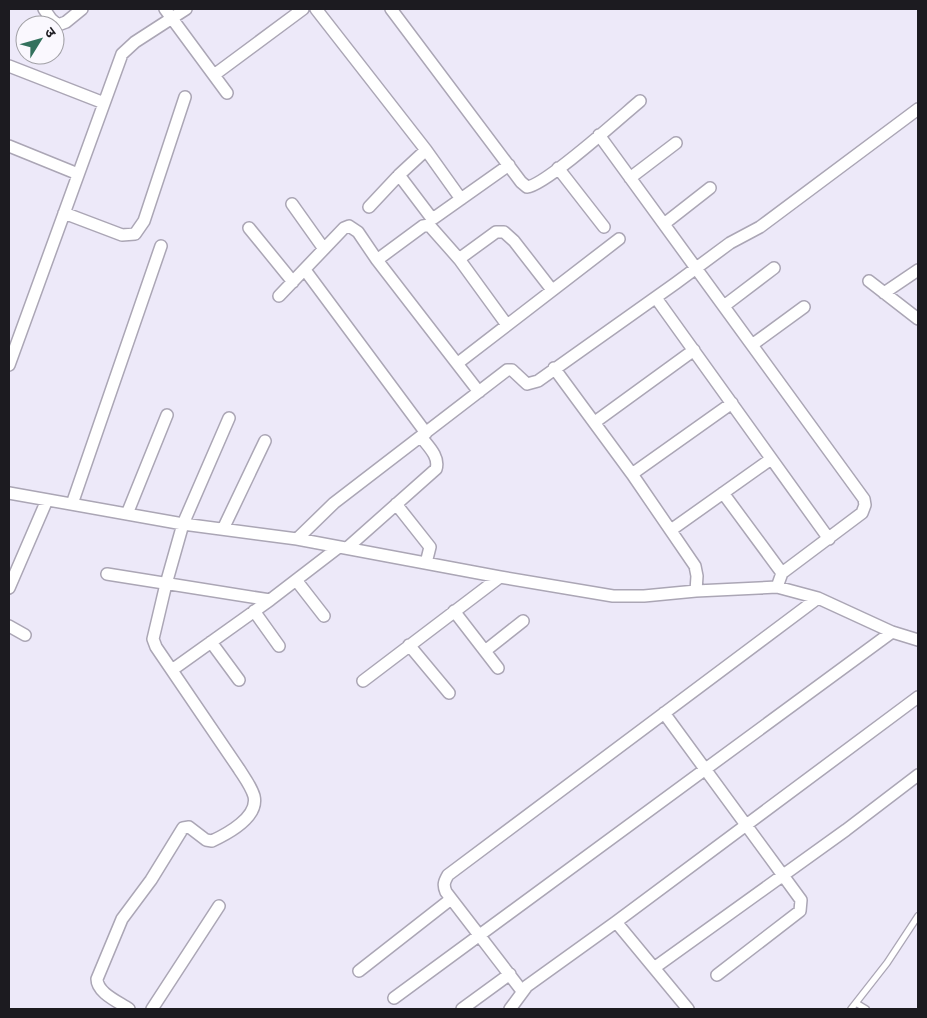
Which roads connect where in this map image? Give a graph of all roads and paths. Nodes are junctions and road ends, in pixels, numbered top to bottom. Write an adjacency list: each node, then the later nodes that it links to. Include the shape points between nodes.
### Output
1 (44, 9): 2 (street, via 58,25)
2 (82, 9)
3 (165, 9): 8 (street)
4 (186, 9): 8 (street)
5 (303, 9): 10 (street)
6 (316, 9): 19 (street)
7 (391, 9): 20 (street)
8 (172, 18): 10 (street); 14 (street, via 122,54)
9 (9, 66): 14 (street)
10 (214, 75): 11 (street)
11 (227, 93)
12 (184, 97): 29 (street, via 144,221 135,234 122,235)
13 (640, 101): 16 (street)
14 (104, 103): 22 (street)
15 (918, 109): 38 (street, via 760,227 736,238)
16 (599, 135): 21 (street); 24 (street)
17 (676, 143): 24 (street)
18 (9, 146): 22 (street)
19 (426, 150): 23 (street); 26 (street)
20 (509, 166): 21 (street, via 527,187); 26 (street)
21 (558, 168): 31 (street)
22 (78, 174): 29 (street)
23 (399, 175): 26 (street, via 432,218); 28 (street)
24 (630, 178): 30 (street)
25 (710, 188): 30 (street)
26 (462, 199)
27 (292, 204): 35 (street)
28 (368, 207)
29 (64, 213): 55 (street)
30 (664, 224): 38 (street)
31 (604, 227)
32 (249, 228): 43 (street)
33 (619, 239): 44 (street)
34 (160, 246): 69 (street)
35 (324, 249): 37 (street, via 349,226 358,232); 40 (street)
36 (459, 259): 37 (street, via 427,225); 44 (street, via 496,232 504,232); 51 (street)
37 (377, 260): 54 (street)
38 (696, 268): 47 (street); 48 (street)
39 (774, 268): 48 (street)
40 (305, 270): 43 (street); 62 (street)
41 (918, 270): 45 (street)
42 (869, 281): 45 (street)
43 (293, 282): 46 (street)
44 (552, 290): 51 (street)
45 (884, 294): 50 (street)
46 (279, 296)
47 (656, 298): 53 (street); 56 (street)
48 (724, 306): 52 (street)
49 (804, 307): 52 (street)
50 (918, 319)
51 (507, 325): 54 (street)
52 (752, 345): 76 (street, via 864,499 862,514)
53 (694, 350): 58 (street); 61 (street)
54 (458, 363): 57 (street)
55 (9, 365)
56 (554, 368): 57 (street, via 538,381 528,384 512,370 507,370); 61 (street)
57 (479, 392): 62 (street)
58 (732, 403): 64 (street); 65 (street)
59 (167, 415): 71 (street)
60 (229, 418): 72 (street)
61 (595, 422): 65 (street)
62 (423, 435): 70 (street, via 436,457 437,466); 75 (street, via 334,503)
63 (265, 441): 73 (street)
64 (771, 459): 67 (street); 76 (street)
65 (632, 474): 74 (street)
66 (9, 493): 68 (street)
67 (723, 493): 74 (street); 79 (street)
68 (47, 500): 69 (street); 85 (street)
69 (72, 504): 71 (street)
70 (396, 504): 77 (street); 78 (street, via 430,547)
71 (127, 514): 72 (street)
72 (183, 524): 73 (street); 83 (street)
73 (223, 529): 75 (street)
74 (672, 530): 86 (street, via 695,566)
75 (297, 539): 77 (street)
76 (830, 539): 79 (street)
77 (343, 548): 78 (street); 82 (street)
78 (426, 563): 81 (street)
79 (782, 573): 84 (street)
80 (107, 574): 83 (street)
81 (500, 577): 86 (street, via 613,596); 90 (street)
82 (296, 580): 88 (street); 91 (street)
83 (166, 584): 88 (street); 102 (street, via 153,639)
84 (777, 587): 86 (street); 87 (street)
85 (9, 588)
86 (696, 591)
87 (818, 598): 94 (street); 107 (street)
88 (270, 600): 89 (street)
89 (254, 611): 97 (street); 99 (street)
90 (454, 611): 98 (street); 100 (street)
91 (324, 616)
92 (523, 621): 100 (street)
93 (9, 626): 95 (street)
94 (892, 632): 96 (street); 108 (street)
95 (25, 635)
96 (918, 640)
97 (211, 642): 102 (street); 103 (street)
98 (409, 645): 104 (street); 105 (street)
99 (279, 646)
100 (484, 651): 101 (street)
101 (498, 668)
102 (172, 670): 124 (street, via 239,768 251,789 255,805 242,822 212,841 188,827 183,828 122,920 97,983)
103 (239, 680)
104 (363, 681)
105 (449, 693)
106 (918, 697): 110 (street)
107 (664, 713): 108 (street); 112 (street, via 452,871 444,887)
108 (706, 769): 110 (street); 116 (street)
109 (918, 775): 111 (street)
110 (746, 826): 111 (street); 115 (street)
111 (783, 876): 117 (street); 120 (street, via 801,900 800,911)
112 (451, 899): 116 (street); 118 (street)
113 (219, 906): 125 (street)
114 (918, 917): 123 (lane)
115 (616, 922): 117 (street); 121 (street)
116 (479, 935): 119 (street); 122 (street)
117 (654, 968): 128 (street)
118 (359, 971)
119 (510, 974): 121 (street); 126 (street)
120 (717, 975)
121 (522, 991): 127 (street)
122 (394, 998)
123 (856, 1003): 129 (lane); 130 (lane)
124 (129, 1009)
125 (152, 1009)
126 (462, 1009)
127 (510, 1009)
128 (688, 1009)
129 (851, 1009)
130 (866, 1009)

